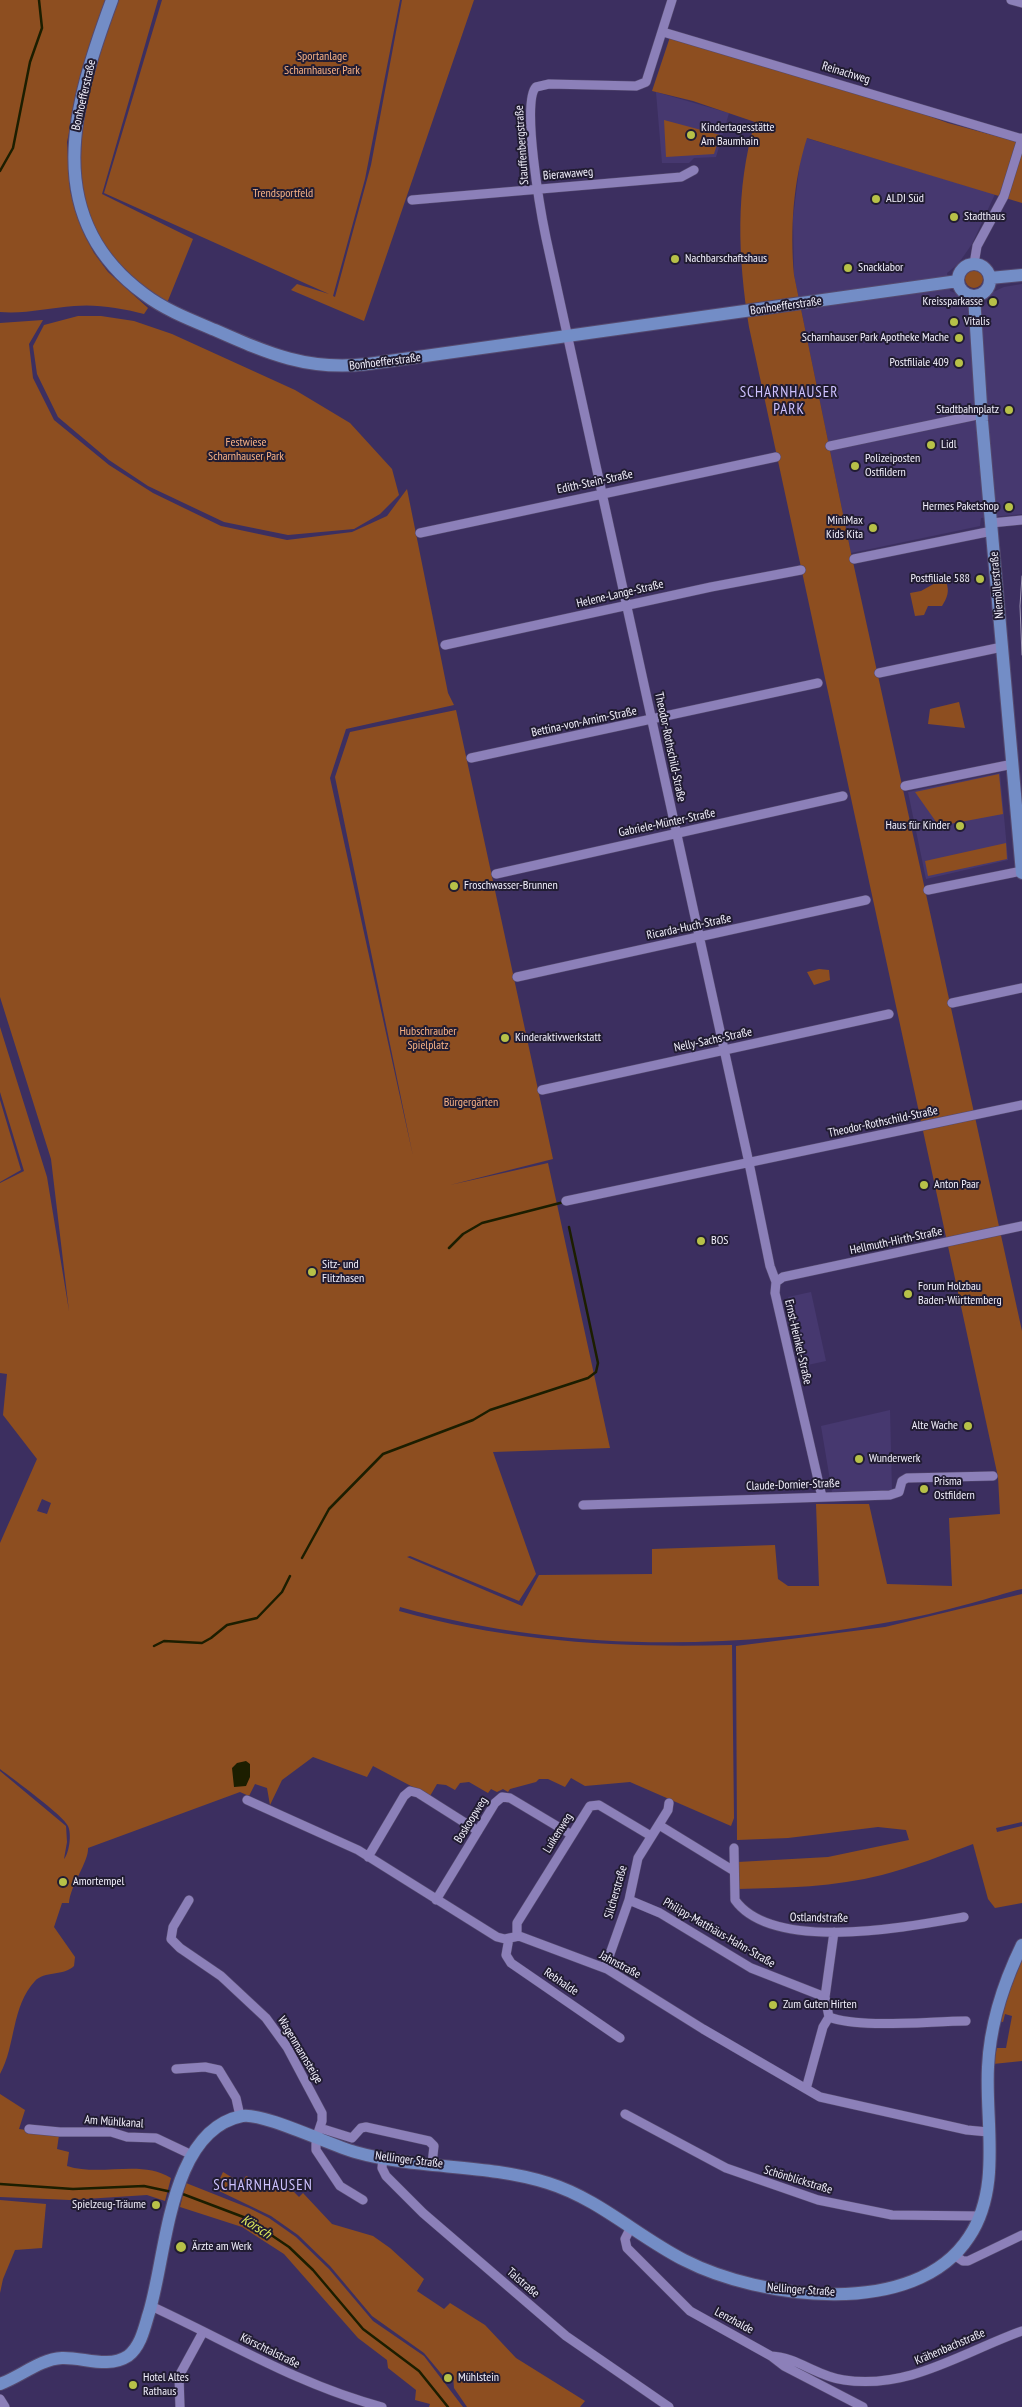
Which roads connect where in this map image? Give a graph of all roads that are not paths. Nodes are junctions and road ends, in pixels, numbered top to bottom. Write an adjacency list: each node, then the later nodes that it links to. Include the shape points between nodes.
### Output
1 (112, 0): 15 (main road, Bonhoefferstraße, via 77,116 73,152 75,182 83,214 96,241 117,271 144,295 251,345 317,366 368,364)
2 (672, 0): 5 (street, Stauffenbergstraße)
3 (1011, 0): 4 (street)
4 (1022, 3)
5 (662, 32): 6 (street, Reinachweg); 8 (street, Stauffenbergstraße, via 650,75 642,84 549,84 539,85 532,91)
6 (1022, 138): 10 (street, via 1004,196 975,250)
7 (694, 170): 8 (street, Bierawaweg, via 681,177)
8 (537, 190): 9 (street, Bierawaweg); 15 (street, Stauffenbergstraße)
9 (412, 200)
10 (974, 264): 12 (main road, via 984,268); 13 (main road, via 960,271)
11 (1022, 275): 12 (main road)
12 (990, 278): 14 (main road, via 984,292)
13 (958, 281): 14 (main road, via 965,293); 15 (main road, Bonhoefferstraße)
14 (974, 296): 16 (main road, Niemöllerstraße)
15 (567, 337): 19 (street, Theodor-Rothschild-Straße)
16 (982, 414): 17 (street); 21 (main road, Niemöllerstraße)
17 (830, 446)
18 (776, 457): 19 (street, Edith-Stein-Straße)
19 (602, 493): 22 (street, Edith-Stein-Straße); 25 (street, Theodor-Rothschild-Straße)
20 (1022, 520): 21 (street)
21 (992, 527): 23 (street); 27 (main road, Niemöllerstraße)
22 (420, 533)
23 (854, 559)
24 (801, 570): 25 (street, Helene-Lange-Straße)
25 (626, 606): 26 (street, Helene-Lange-Straße); 30 (street, Theodor-Rothschild-Straße)
26 (446, 645)
27 (1002, 647): 28 (street); 32 (main road, Niemöllerstraße)
28 (879, 673)
29 (818, 683): 30 (street, Bettina-von-Arnim-Straße)
30 (652, 720): 31 (street, Bettina-von-Arnim-Straße); 35 (street, Theodor-Rothschild-Straße)
31 (471, 758)
32 (1013, 764): 33 (street); 36 (main road, Niemöllerstraße)
33 (905, 786)
34 (843, 796): 35 (street, Gabriele-Münter-Straße)
35 (677, 834): 37 (street, Gabriele-Münter-Straße); 40 (street, Theodor-Rothschild-Straße)
36 (1022, 872): 38 (street)
37 (496, 874)
38 (928, 890)
39 (866, 900): 40 (street, Ricarda-Huch-Straße)
40 (699, 938): 41 (street, Ricarda-Huch-Straße); 45 (street, Theodor-Rothschild-Straße)
41 (517, 976)
42 (1022, 988): 43 (street)
43 (952, 1004)
44 (889, 1014): 45 (street, Nelly-Sachs-Straße)
45 (724, 1050): 46 (street, Nelly-Sachs-Straße); 48 (street, Theodor-Rothschild-Straße)
46 (542, 1090)
47 (1022, 1105): 48 (street, Theodor-Rothschild-Straße)
48 (749, 1163): 49 (street, Theodor-Rothschild-Straße); 51 (street, Ernst-Heinkel-Straße)
49 (566, 1201)
50 (1022, 1226): 51 (street, Hellmuth-Hirth-Straße)
51 (776, 1282): 53 (street, Ernst-Heinkel-Straße, via 775,1293)
52 (993, 1476): 53 (street, Claude-Dornier-Straße, via 910,1478 902,1481 899,1492 893,1495)
53 (822, 1497): 54 (street, Claude-Dornier-Straße)
54 (583, 1505)
55 (247, 1800): 62 (street, Jahnstraße)
56 (669, 1803): 57 (street, Silcherstraße)
57 (658, 1825): 60 (street, Silcherstraße); 63 (street)
58 (478, 1831): 59 (street, Boskoopweg, via 497,1801 505,1796); 62 (street, via 418,1793 410,1792 404,1796); 65 (street, Boskoopweg)
59 (572, 1835): 60 (street, Luikenweg, via 589,1807 596,1804); 69 (street, Luikenweg, via 517,1924)
60 (651, 1836): 66 (street, Silcherstraße, via 638,1858)
61 (734, 1848): 63 (street, Ostlandstraße)
62 (368, 1857): 65 (street, Jahnstraße)
63 (734, 1871): 68 (street, Ostlandstraße, via 734,1899 752,1917 786,1930)
64 (189, 1900): 82 (street, Wagenmannsteige, via 173,1927 171,1940 221,1976 269,2022 287,2047 322,2111)
65 (436, 1900): 69 (street, Jahnstraße, via 494,1936)
66 (629, 1900): 71 (street, Silcherstraße); 72 (street, Philipp-Matthäus-Hahn-Straße, via 660,1913 752,1968)
67 (964, 1917): 68 (street, Ostlandstraße)
68 (834, 1932): 72 (street)
69 (513, 1937): 71 (street, Jahnstraße); 75 (street, Rebhalde, via 506,1954 511,1963)
70 (1022, 1945): 81 (main road, Nellinger Straße, via 1005,1984 992,2029)
71 (604, 1968): 77 (street, Jahnstraße)
72 (826, 1997): 73 (street)
73 (829, 2017): 74 (street, via 860,2022); 77 (street, via 823,2026)
74 (966, 2021)
75 (620, 2038)
76 (176, 2069): 79 (street, via 205,2066 220,2070 236,2098)
77 (806, 2089): 81 (street, Jahnstraße, via 825,2100)
78 (625, 2114): 87 (street, Schönblickstraße, via 726,2168 818,2200 892,2215)
79 (240, 2116): 82 (main road, Nellinger Straße, via 267,2119); 83 (main road, via 217,2128)
80 (29, 2129): 83 (street, Am Mühlkanal, via 108,2132 127,2137 156,2138)
81 (988, 2132): 87 (main road, Nellinger Straße, via 988,2181)
82 (318, 2134): 84 (main road, Nellinger Straße, via 362,2154); 85 (street, via 352,2138 364,2127 429,2141 434,2146); 86 (street, via 316,2150 338,2183)
83 (192, 2155): 91 (main road, via 178,2181)
84 (383, 2158): 85 (main road, Nellinger Straße); 101 (street, Talstraße, via 382,2168 386,2176 423,2213 572,2340)
85 (432, 2164): 88 (main road, Nellinger Straße, via 501,2171 546,2182 589,2200)
86 (362, 2200)
87 (979, 2216): 90 (main road, Nellinger Straße, via 968,2238)
88 (631, 2227): 90 (main road, Nellinger Straße, via 664,2249 708,2271 749,2284 797,2292 848,2292 889,2286 927,2274); 94 (street, Lenzhalde, via 626,2246 682,2303 703,2319)
89 (1022, 2234): 90 (street, via 968,2261)
90 (954, 2255)
91 (152, 2306): 93 (street, Körschtalstraße); 95 (main road, via 135,2349 126,2357 112,2361 53,2359)
92 (1022, 2331): 94 (street, Krähenbachstraße, via 927,2372 897,2380 842,2380 786,2358)
93 (202, 2332): 99 (street, via 179,2376); 100 (street, Körschtalstraße, via 304,2382)
94 (772, 2356): 102 (street, Lenzhalde, via 784,2366)
95 (0, 2384)
96 (0, 2400): 97 (street)
97 (5, 2407)
98 (172, 2407): 99 (street)
99 (179, 2407)
100 (382, 2407)
101 (669, 2407)
102 (863, 2407)

